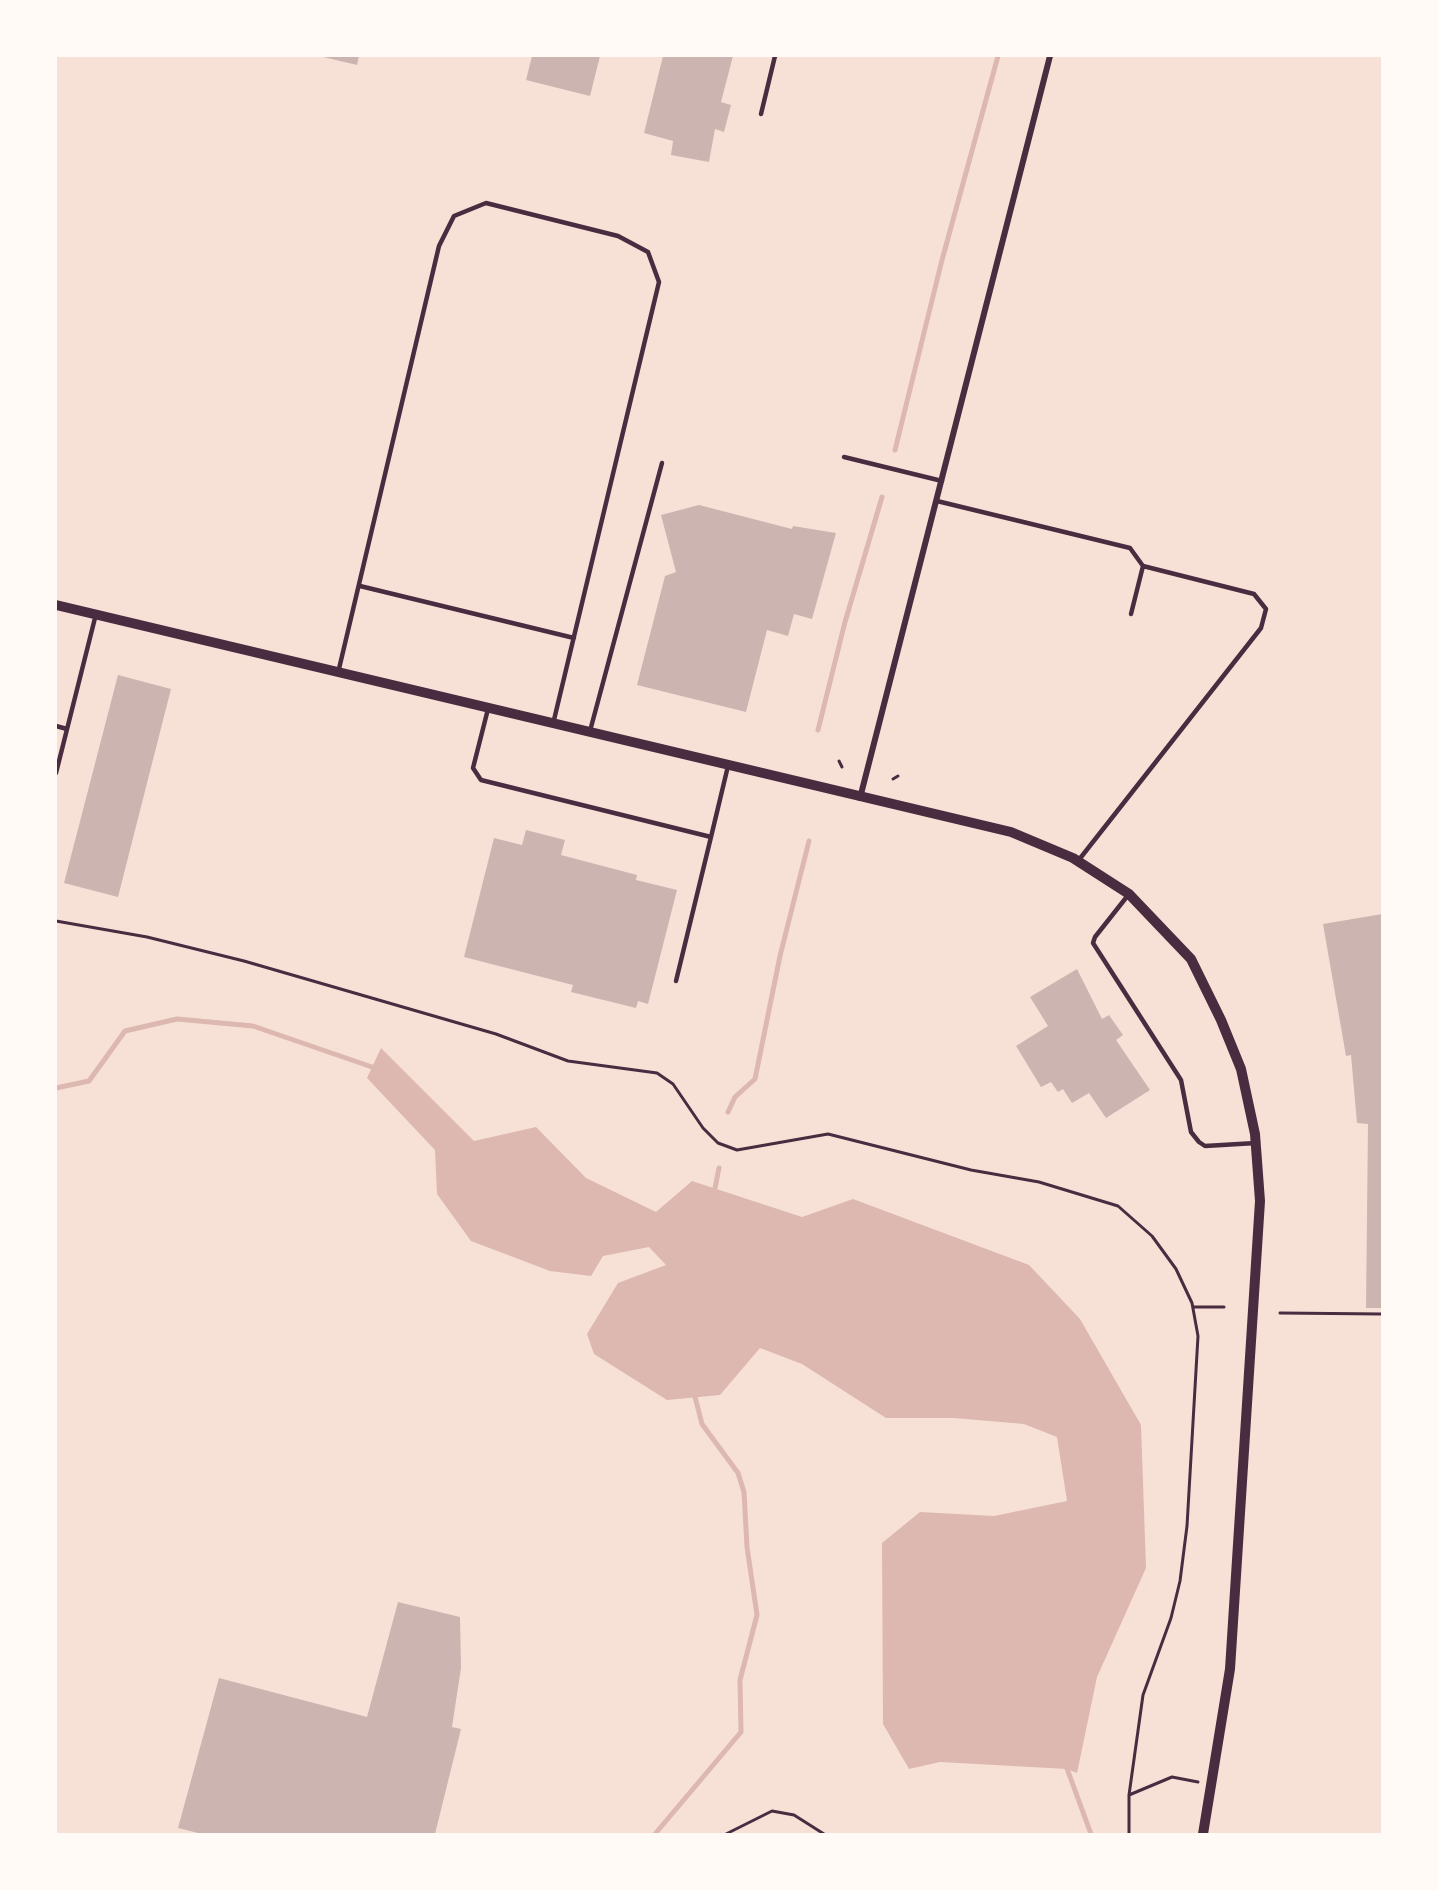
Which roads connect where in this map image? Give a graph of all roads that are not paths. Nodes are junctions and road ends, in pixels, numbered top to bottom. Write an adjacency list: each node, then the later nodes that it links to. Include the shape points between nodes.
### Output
1 (775, 56): 3 (lane)
2 (1050, 56): 6 (street)
3 (761, 114)
4 (844, 456): 6 (lane)
5 (663, 463): 19 (lane)
6 (942, 481): 7 (street)
7 (937, 501): 8 (lane, via 1130,548); 22 (street)
8 (1143, 566): 12 (lane); 24 (lane, via 1254,594 1266,609 1266,618)
9 (360, 586): 13 (lane); 13 (lane, via 439,246 454,216 486,203 618,236 648,252 659,282); 14 (lane)
10 (56, 605): 11 (street)
11 (96, 614): 14 (street); 18 (lane)
12 (1131, 614)
13 (574, 638): 16 (lane)
14 (338, 673): 15 (street)
15 (488, 709): 16 (street); 23 (lane, via 473,768 481,780)
16 (553, 724): 19 (street)
17 (56, 726): 18 (lane)
18 (67, 729): 21 (lane)
19 (590, 733): 20 (street)
20 (728, 766): 22 (street); 23 (lane)
21 (56, 773)
22 (861, 798): 24 (street, via 1011,832)
23 (711, 837): 26 (lane)
24 (1078, 861): 25 (street)
25 (1129, 894): 27 (street, via 1191,960 1241,1069); 27 (lane, via 1093,943 1181,1080 1191,1132 1199,1142 1205,1146)
26 (676, 981)
27 (1256, 1143): 28 (street, via 1260,1201 1236,1605 1230,1669)
28 (1203, 1834)

